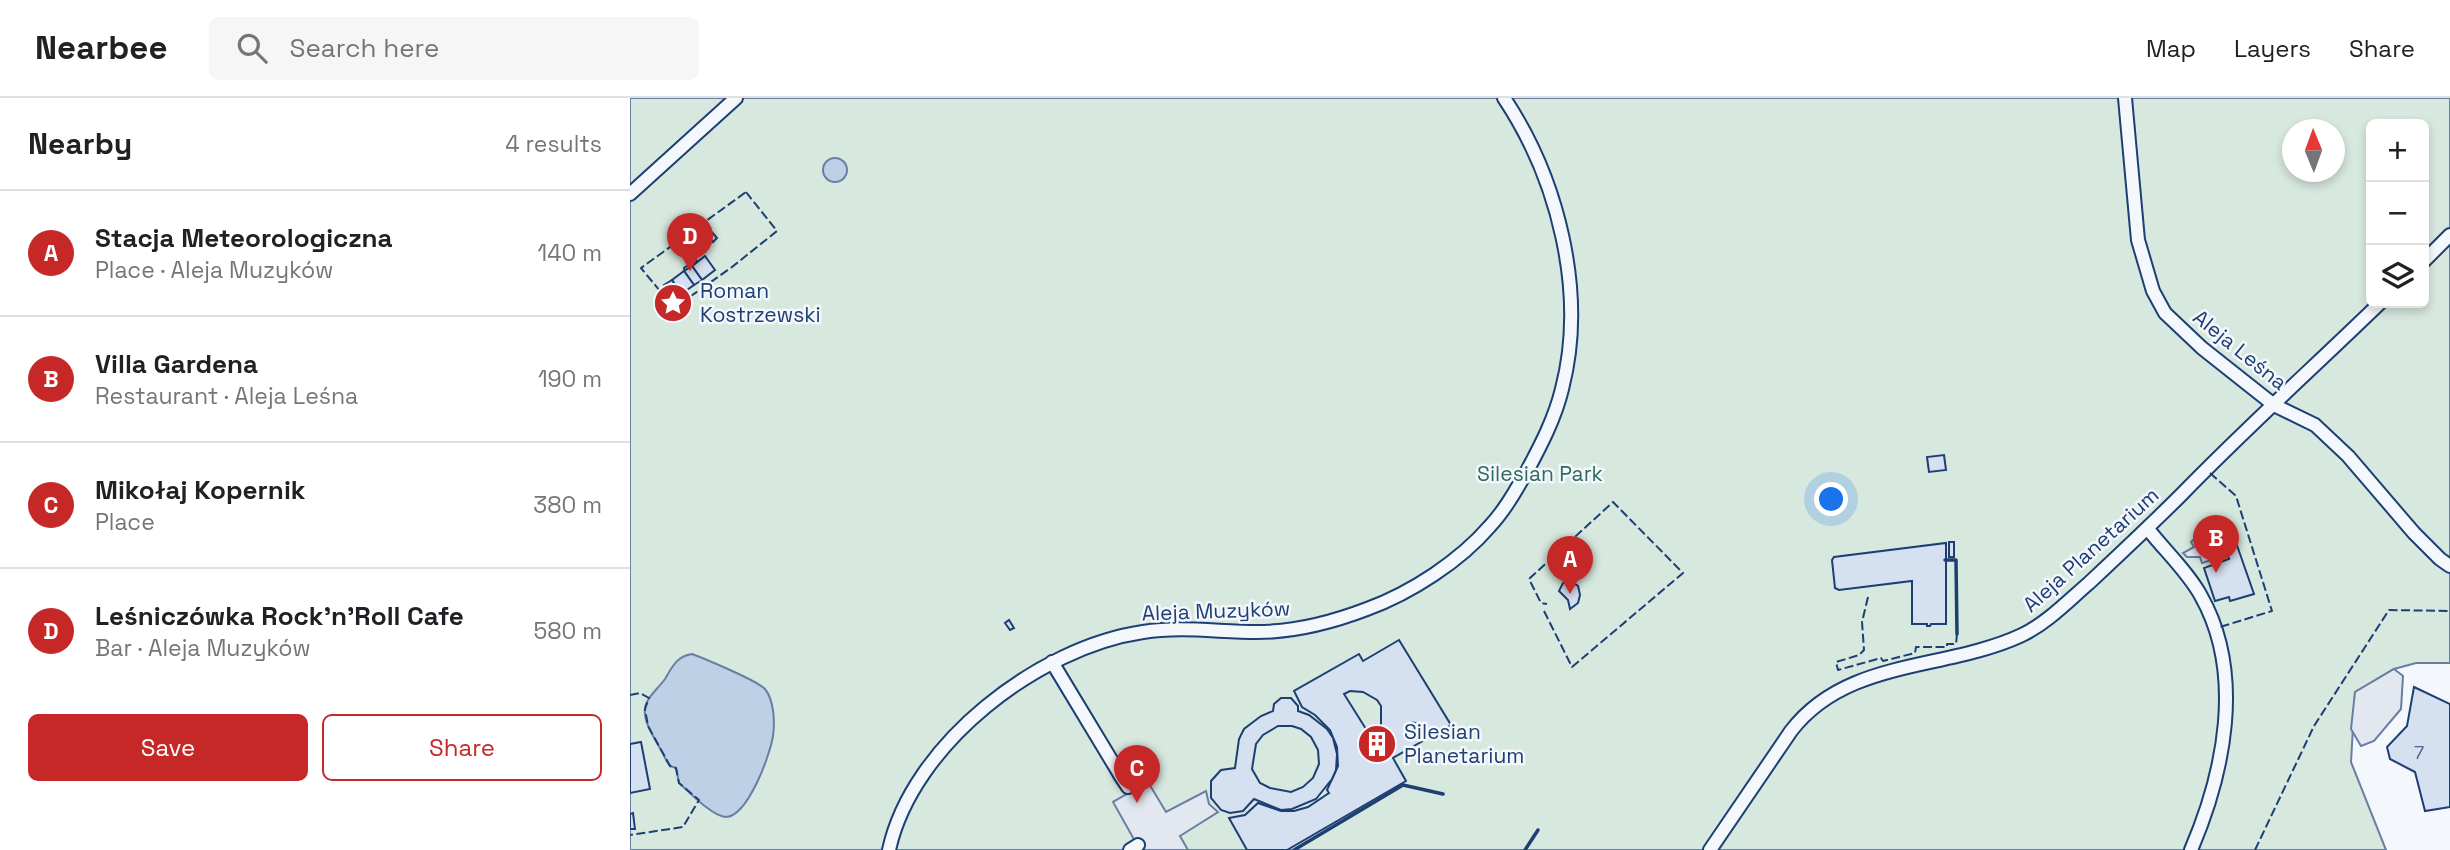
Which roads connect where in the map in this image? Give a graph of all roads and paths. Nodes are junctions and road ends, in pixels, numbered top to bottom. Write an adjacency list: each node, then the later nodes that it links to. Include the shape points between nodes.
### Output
1 (736, 98): 4 (street)
2 (1504, 98): 11 (street, Aleja Muzyków, via 1540,167 1560,226 1570,320 1565,376 1549,428 1490,527 1414,587 1352,614 1272,631 1141,632 1091,645)
3 (2125, 98): 8 (street, Aleja Leśna, via 2138,240 2153,291 2165,313 2202,348)
4 (630, 194)
5 (2450, 236): 6 (street)
6 (2429, 256)
7 (2375, 308): 8 (street, Aleja Planetarium)
8 (2274, 405): 9 (street, Aleja Planetarium); 10 (street, Aleja Leśna, via 2315,425)
9 (2148, 529): 14 (street, Aleja Planetarium, via 2056,612 2022,635 1854,681 1816,705 1791,731); 15 (street, via 2200,593 2215,629 2222,667 2222,756)
10 (2450, 566)
11 (1052, 662): 12 (street); 13 (street, Aleja Muzyków, via 994,700 950,743 907,799)
12 (1128, 787)
13 (889, 850)
14 (1710, 850)
15 (2191, 850)

